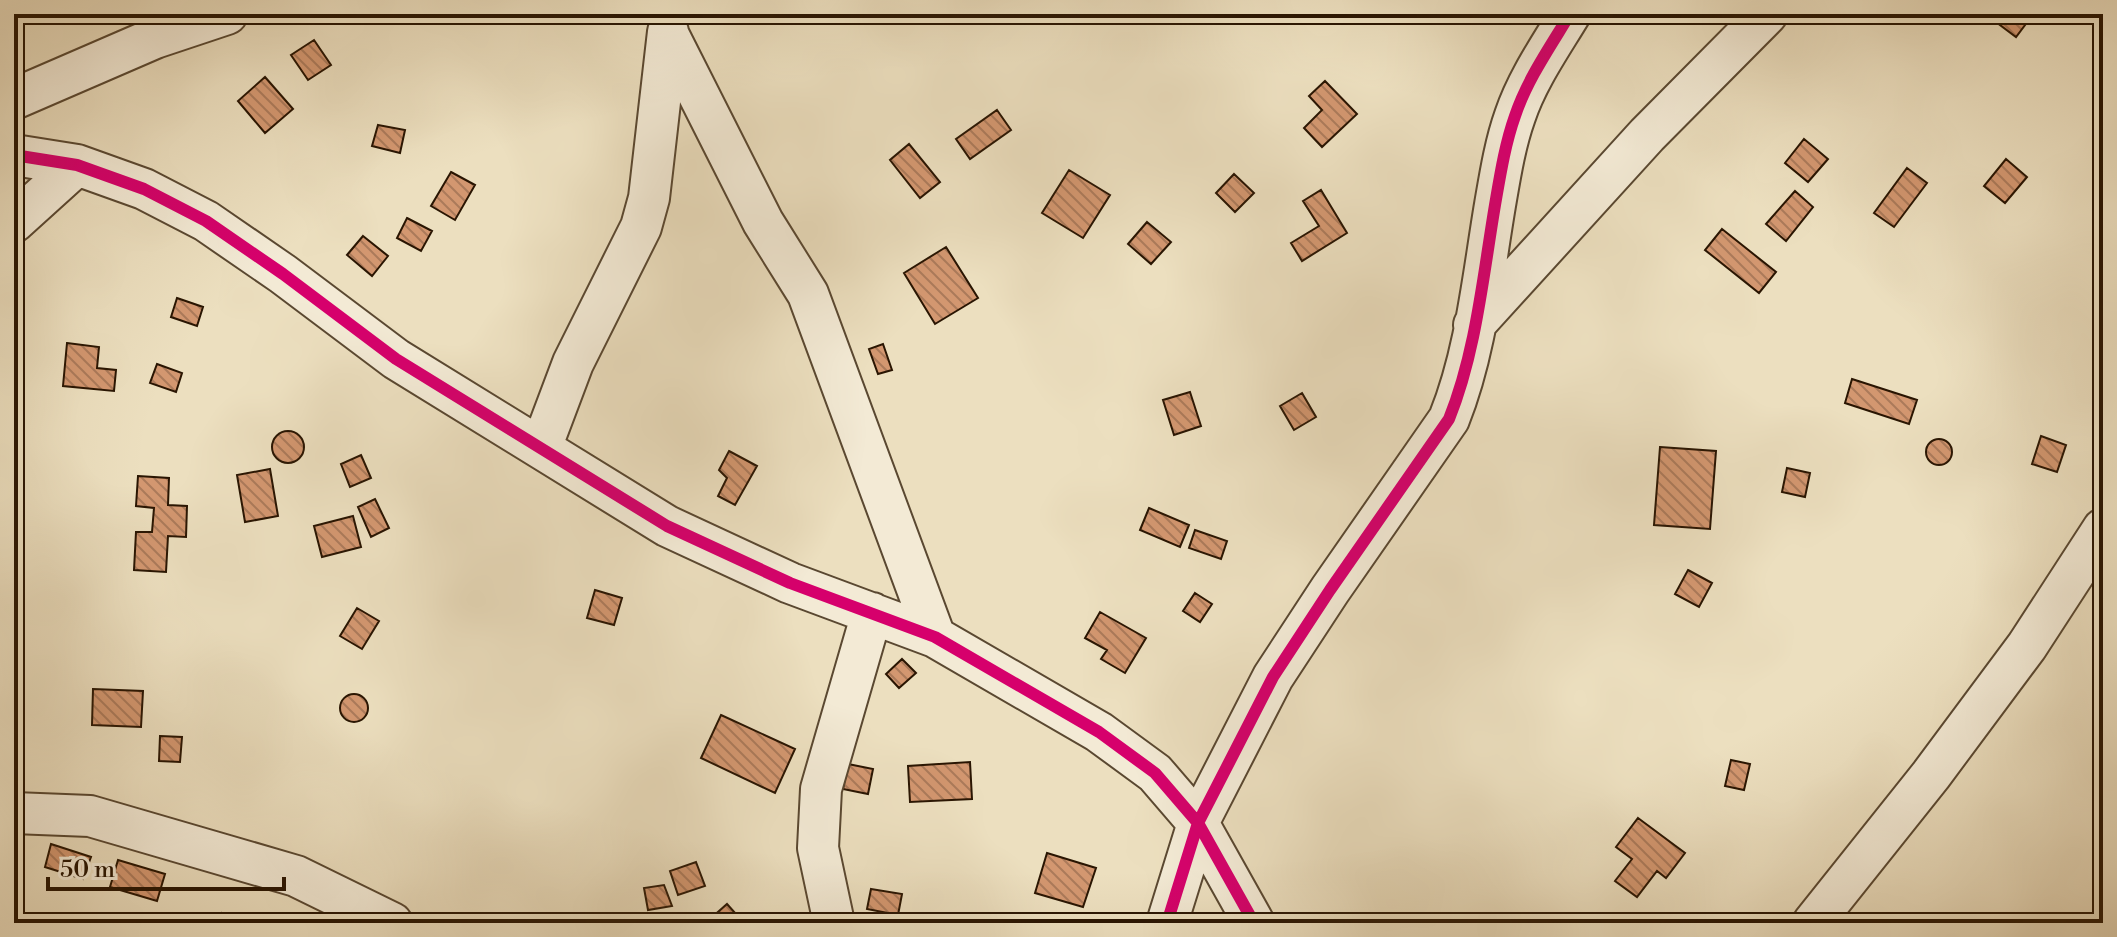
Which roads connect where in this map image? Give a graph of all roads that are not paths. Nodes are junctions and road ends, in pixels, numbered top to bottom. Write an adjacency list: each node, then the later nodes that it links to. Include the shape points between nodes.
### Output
1 (227, 14): 5 (street, via 155,38)
2 (1570, 14): 9 (street, via 1515,115)
3 (1767, 14): 9 (street, via 1647,135)
4 (668, 24): 10 (street, via 649,198 641,227 573,363); 13 (street, via 763,222 808,294)
5 (14, 99)
6 (14, 155): 7 (street)
7 (77, 165): 8 (street); 10 (street, via 144,189 206,221 396,359)
8 (14, 222)
9 (1474, 325): 15 (street, via 1449,419 1273,677)
10 (541, 448): 12 (street, via 667,526 790,583)
11 (2103, 529): 20 (street, via 2018,658)
12 (872, 613): 13 (street); 17 (street, via 821,789 818,848)
13 (935, 637): 15 (street, via 1099,732 1155,773)
14 (14, 813): 16 (street, via 90,816 296,876)
15 (1198, 823): 18 (street); 19 (street)
16 (392, 923)
17 (834, 923)
18 (1167, 923)
19 (1254, 923)
20 (1813, 923)

